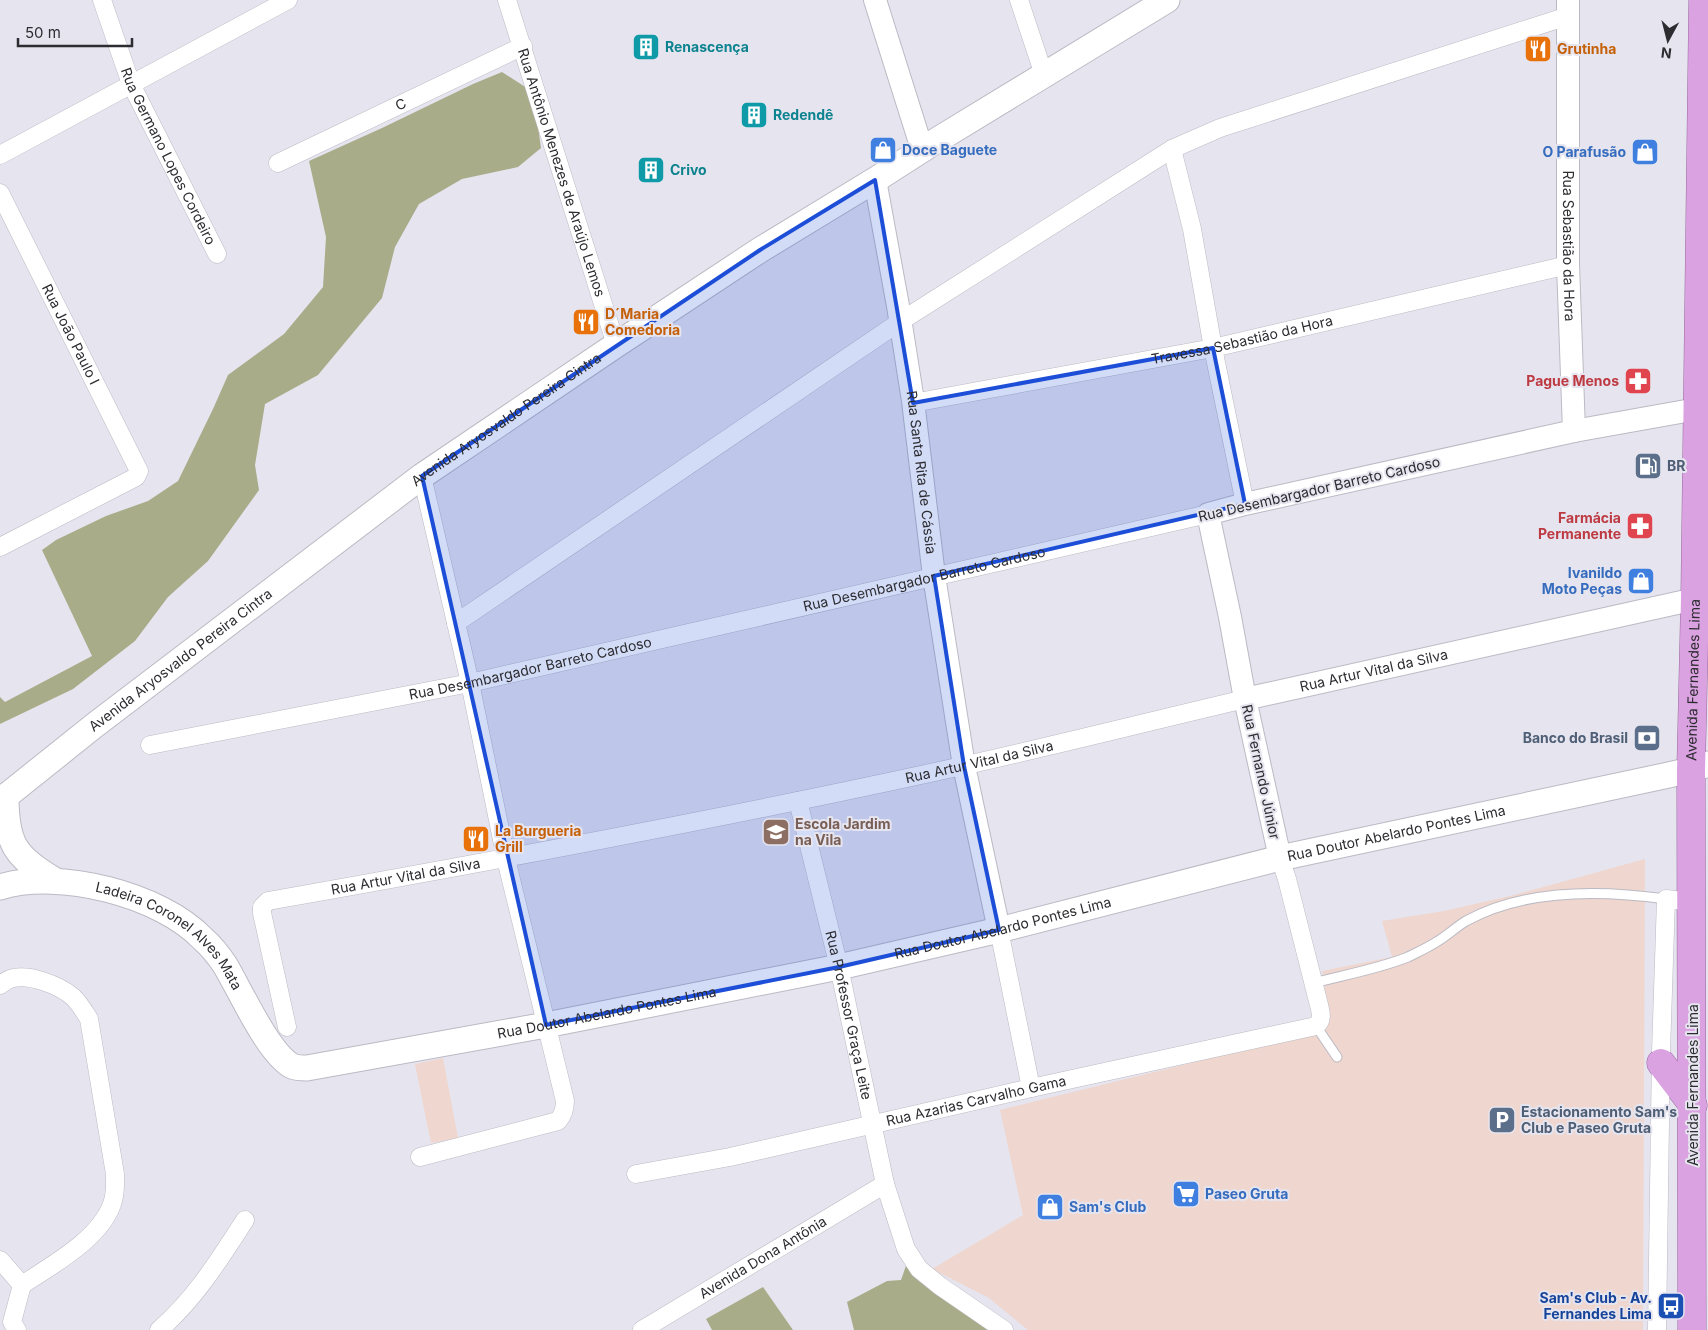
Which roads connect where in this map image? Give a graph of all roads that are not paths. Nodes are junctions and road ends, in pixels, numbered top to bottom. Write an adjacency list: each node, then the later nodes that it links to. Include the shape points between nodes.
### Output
1 (102, 0): 11 (street, Rua Germano Lopes Cordeiro)
2 (288, 0): 11 (street)
3 (507, 0): 9 (street, Rua Antônio Menezes de Araújo Lemos)
4 (875, 0): 13 (street)
5 (1019, 0): 10 (street)
6 (1167, 0): 10 (main road, Avenida Aryosvaldo Pereira Cintra)
7 (1703, 0): 24 (highway, Avenida Fernandes Lima)
8 (1568, 8): 12 (street, via 1220,128); 19 (street, Rua Sebastião da Hora)
9 (523, 46): 15 (street, C); 21 (street, Rua Antônio Menezes de Araújo Lemos)
10 (1044, 75): 13 (main road, Avenida Aryosvaldo Pereira Cintra)
11 (131, 84): 14 (street); 18 (street, Rua Germano Lopes Cordeiro)
12 (1172, 149): 20 (street); 22 (street, via 1192,229)
13 (922, 150): 16 (main road, Avenida Aryosvaldo Pereira Cintra)
14 (0, 155)
15 (278, 163)
16 (876, 180): 20 (street, Rua Santa Rita de Cássia); 21 (main road, Avenida Aryosvaldo Pereira Cintra, via 760,250)
17 (0, 194): 29 (street, Rua João Paulo I, via 139,468 136,477)
18 (217, 254)
19 (1568, 265): 22 (street, Travessa Sebastião da Hora); 25 (street, Rua Sebastião da Hora)
20 (901, 321): 23 (street, Rua Santa Rita de Cássia); 32 (street)
21 (616, 345): 26 (main road, Avenida Aryosvaldo Pereira Cintra)
22 (1213, 348): 23 (street, Travessa Sebastião da Hora); 27 (street)
23 (913, 403): 30 (street, Rua Santa Rita de Cássia)
24 (1697, 409): 25 (street, Rua Desembargador Barreto Cardoso); 31 (highway, Avenida Fernandes Lima)
25 (1574, 431): 27 (street, Rua Desembargador Barreto Cardoso)
26 (422, 476): 32 (street); 38 (main road, Avenida Aryosvaldo Pereira Cintra)
27 (1245, 504): 28 (street, Rua Desembargador Barreto Cardoso)
28 (1208, 514): 30 (street, Rua Desembargador Barreto Cardoso); 34 (street, Rua Fernando Júnior)
29 (0, 547)
30 (934, 576): 33 (street, Rua Desembargador Barreto Cardoso); 36 (street, Rua Santa Rita de Cássia)
31 (1695, 599): 34 (street, Rua Artur Vital da Silva); 37 (highway, Avenida Fernandes Lima)
32 (456, 623): 33 (street)
33 (470, 683): 35 (street, Rua Desembargador Barreto Cardoso); 41 (street)
34 (1245, 699): 36 (street, Rua Artur Vital da Silva); 40 (street, Rua Fernando Júnior)
35 (150, 745)
36 (964, 766): 39 (street, Rua Artur Vital da Silva); 45 (street, Rua Santa Rita de Cássia)
37 (1700, 767): 40 (main road, Rua Doutor Abelardo Pontes Lima); 44 (highway, Avenida Fernandes Lima)
38 (3, 799): 42 (main road, via 13,845 24,859)
39 (798, 801): 41 (street, Rua Artur Vital da Silva); 46 (street, Rua Professor Graça Leite)
40 (1280, 858): 45 (main road, Rua Doutor Abelardo Pontes Lima); 47 (street, Rua Fernando Júnior)
41 (506, 859): 49 (street); 51 (street, Rua Artur Vital da Silva, via 268,901 262,907 262,914)
42 (56, 881): 43 (main road, Ladeira Coronel Alves Mata); 54 (main road, Ladeira Coronel Alves Mata, via 94,886 135,897 163,910 203,938 224,964 264,1035)
43 (0, 887)
44 (1689, 902): 47 (lane, via 1585,892 1512,903 1465,922 1438,942 1410,956); 53 (street, Avenida Fernandes Lima); 56 (highway, Avenida Fernandes Lima)
45 (998, 930): 46 (main road, Rua Doutor Abelardo Pontes Lima); 55 (street, Rua Santa Rita de Cássia)
46 (839, 967): 49 (main road, Rua Doutor Abelardo Pontes Lima); 57 (street, Rua Professor Graça Leite)
47 (1313, 983): 50 (street, Rua Fernando Júnior, via 1321,1017)
48 (0, 985): 63 (street, via 9,979 43,981 71,995 89,1019 115,1174 112,1205 105,1218 83,1244)
49 (546, 1025): 54 (main road, Rua Doutor Abelardo Pontes Lima, via 307,1068); 58 (street, via 565,1101 558,1121)
50 (1316, 1026): 52 (lane); 55 (street, Rua Azarias Carvalho Gama)
51 (287, 1027)
52 (1337, 1057)
53 (1661, 1063): 56 (highway); 68 (street, Avenida Fernandes Lima)
54 (293, 1067)
55 (1031, 1088): 57 (street, Rua Azarias Carvalho Gama)
56 (1693, 1104): 69 (highway, Avenida Fernandes Lima)
57 (872, 1124): 59 (street, Rua Azarias Carvalho Gama, via 730,1157); 60 (street, Rua Professor Graça Leite)
58 (420, 1157)
59 (636, 1174)
60 (885, 1184): 66 (street, Avenida Dona Antônia); 67 (street, Rua Professor Graça Leite, via 906,1249 919,1268)
61 (245, 1220): 65 (street, via 192,1296)
62 (0, 1260): 63 (street)
63 (22, 1285): 64 (street)
64 (10, 1322)
65 (158, 1330)
66 (642, 1330)
67 (1004, 1330)
68 (1657, 1330)
69 (1692, 1330)

